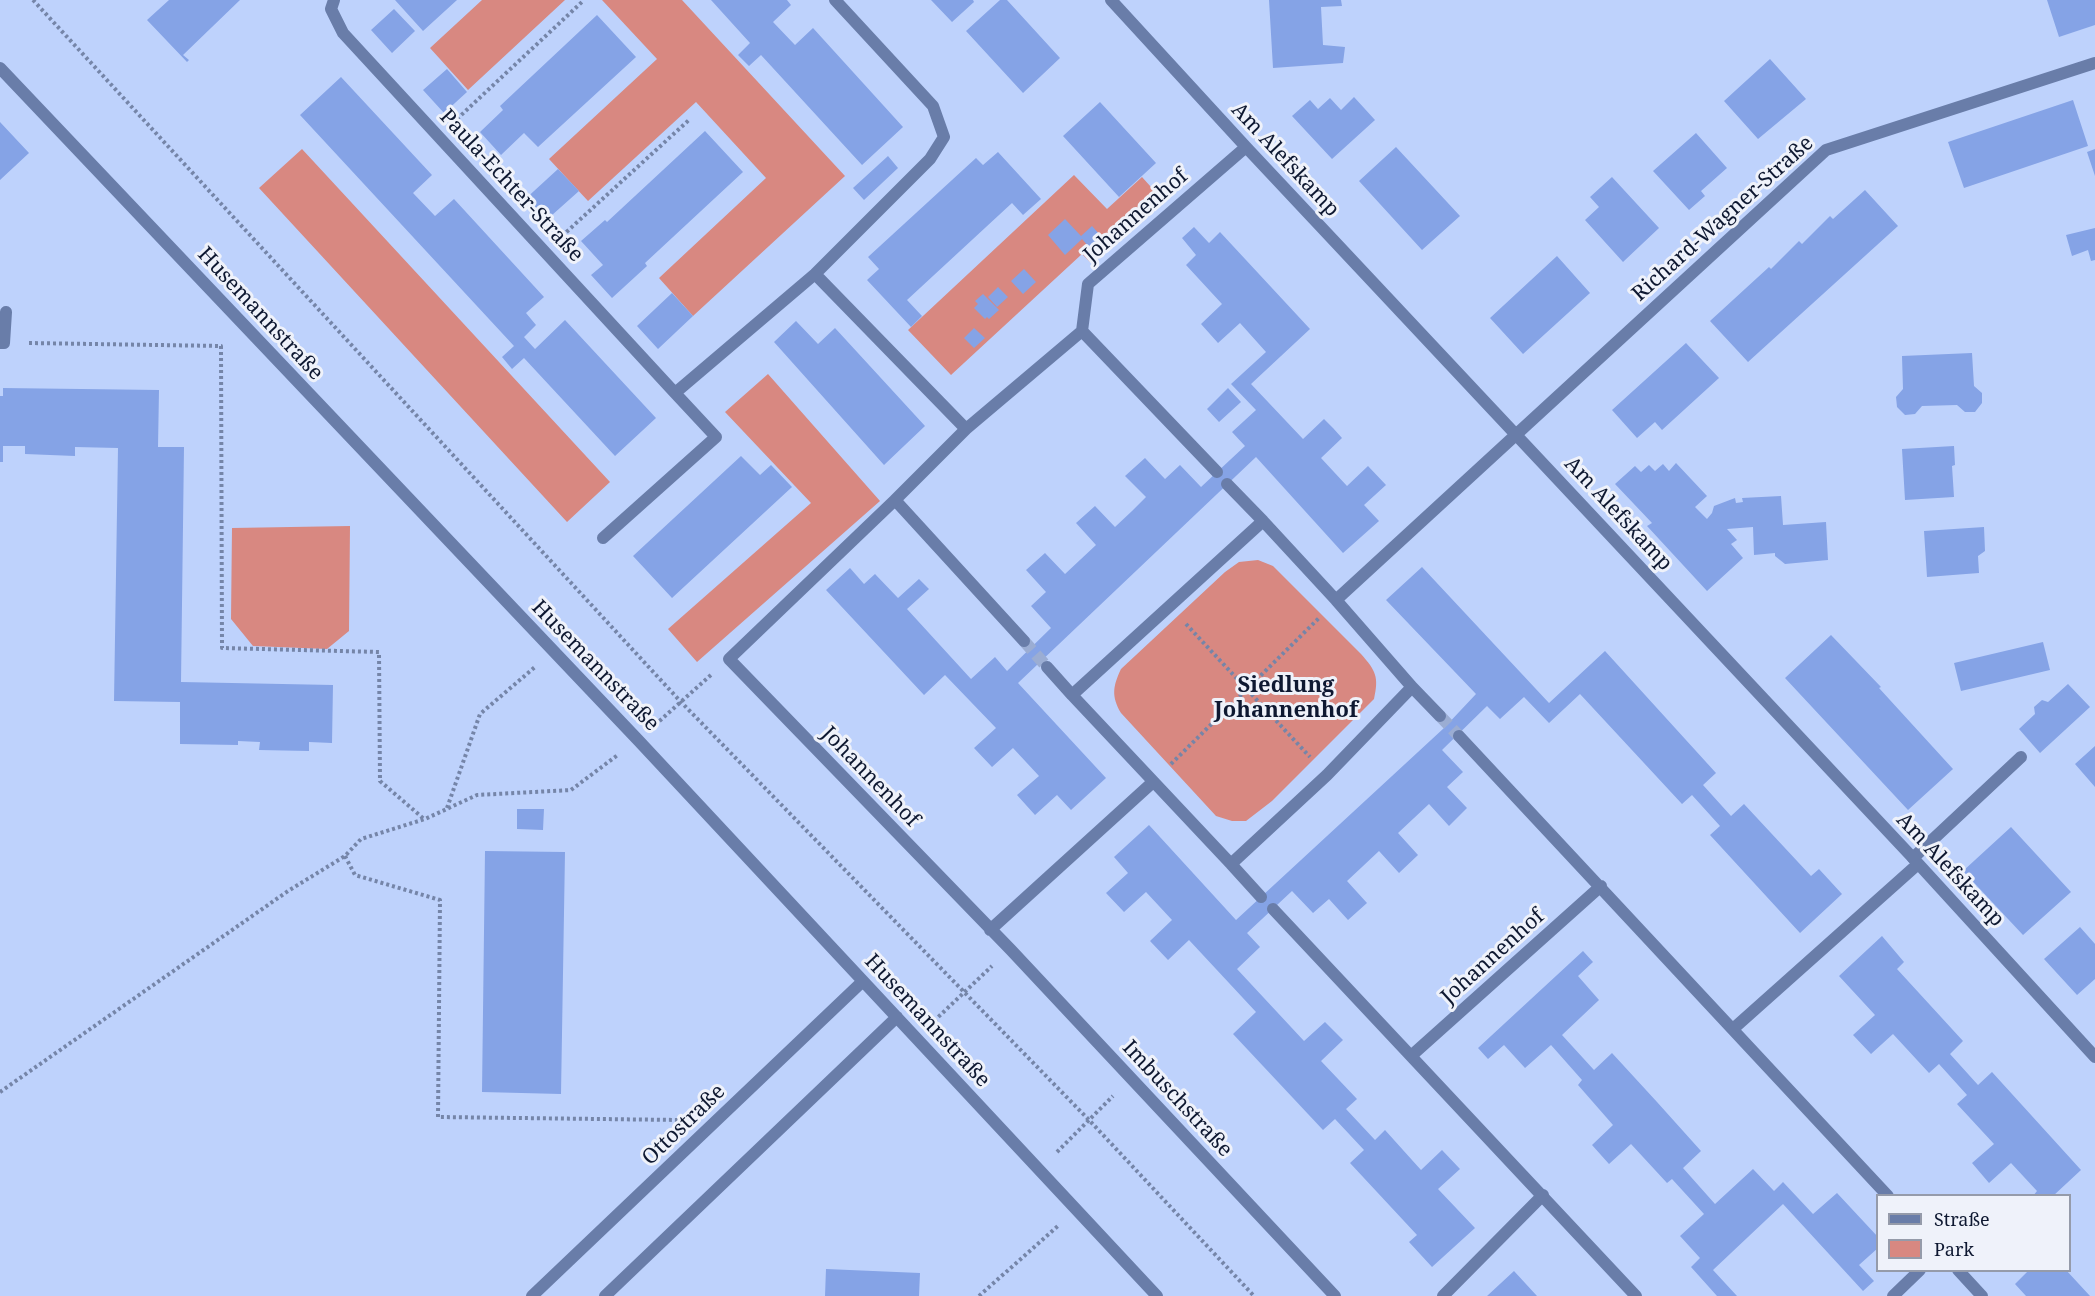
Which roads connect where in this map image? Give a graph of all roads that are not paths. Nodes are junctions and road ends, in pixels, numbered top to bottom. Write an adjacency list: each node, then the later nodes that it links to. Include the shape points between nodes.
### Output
1 (334, 0): 11 (street, Paula-Echter-Straße, via 331,9 343,33)
2 (835, 0): 7 (street, via 933,106 944,137 930,159)
3 (1111, 0): 6 (street, Am Alefskamp)
4 (2095, 63): 13 (street, Richard-Wagner-Straße, via 1826,150)
5 (0, 68): 34 (street, Husemannstraße)
6 (1245, 147): 9 (street, Johannenhof, via 1088,284); 13 (street, Am Alefskamp)
7 (815, 274): 11 (street); 12 (street)
8 (6, 312): 10 (street)
9 (1082, 331): 12 (street); 14 (street)
10 (2, 343)
11 (675, 393): 18 (street, Paula-Echter-Straße, via 716,437)
12 (966, 429): 16 (street)
13 (1516, 434): 19 (street); 28 (street, Am Alefskamp)
14 (1217, 472)
15 (1227, 484): 17 (street)
16 (895, 500): 20 (street); 33 (street, Johannenhof, via 729,659)
17 (1263, 520): 19 (street); 23 (street)
18 (603, 538)
19 (1336, 600): 22 (street)
20 (1024, 641)
21 (1047, 667): 23 (street)
22 (1412, 687): 24 (street); 29 (street, via 1327,775)
23 (1072, 695): 27 (street)
24 (1440, 716)
25 (1459, 736): 30 (street)
26 (2021, 757): 28 (street)
27 (1153, 782): 29 (street); 33 (street)
28 (1916, 861): 36 (street); 38 (street, Am Alefskamp)
29 (1231, 864): 31 (street)
30 (1601, 886): 36 (street); 37 (street, Johannenhof)
31 (1261, 897)
32 (1273, 909): 37 (street)
33 (990, 930): 46 (street, Imbuschstraße)
34 (862, 981): 35 (street, Husemannstraße); 43 (street, Ottostraße)
35 (897, 1017): 44 (street); 45 (street, Husemannstraße)
36 (1733, 1029): 39 (street)
37 (1411, 1056): 40 (street)
38 (2095, 1057)
39 (1886, 1194)
40 (1543, 1195): 47 (street); 48 (street)
41 (1918, 1272): 49 (street)
42 (1960, 1272): 50 (street)
43 (532, 1296)
44 (605, 1296)
45 (1157, 1296)
46 (1335, 1296)
47 (1443, 1296)
48 (1635, 1296)
49 (1893, 1296)
50 (1982, 1296)

